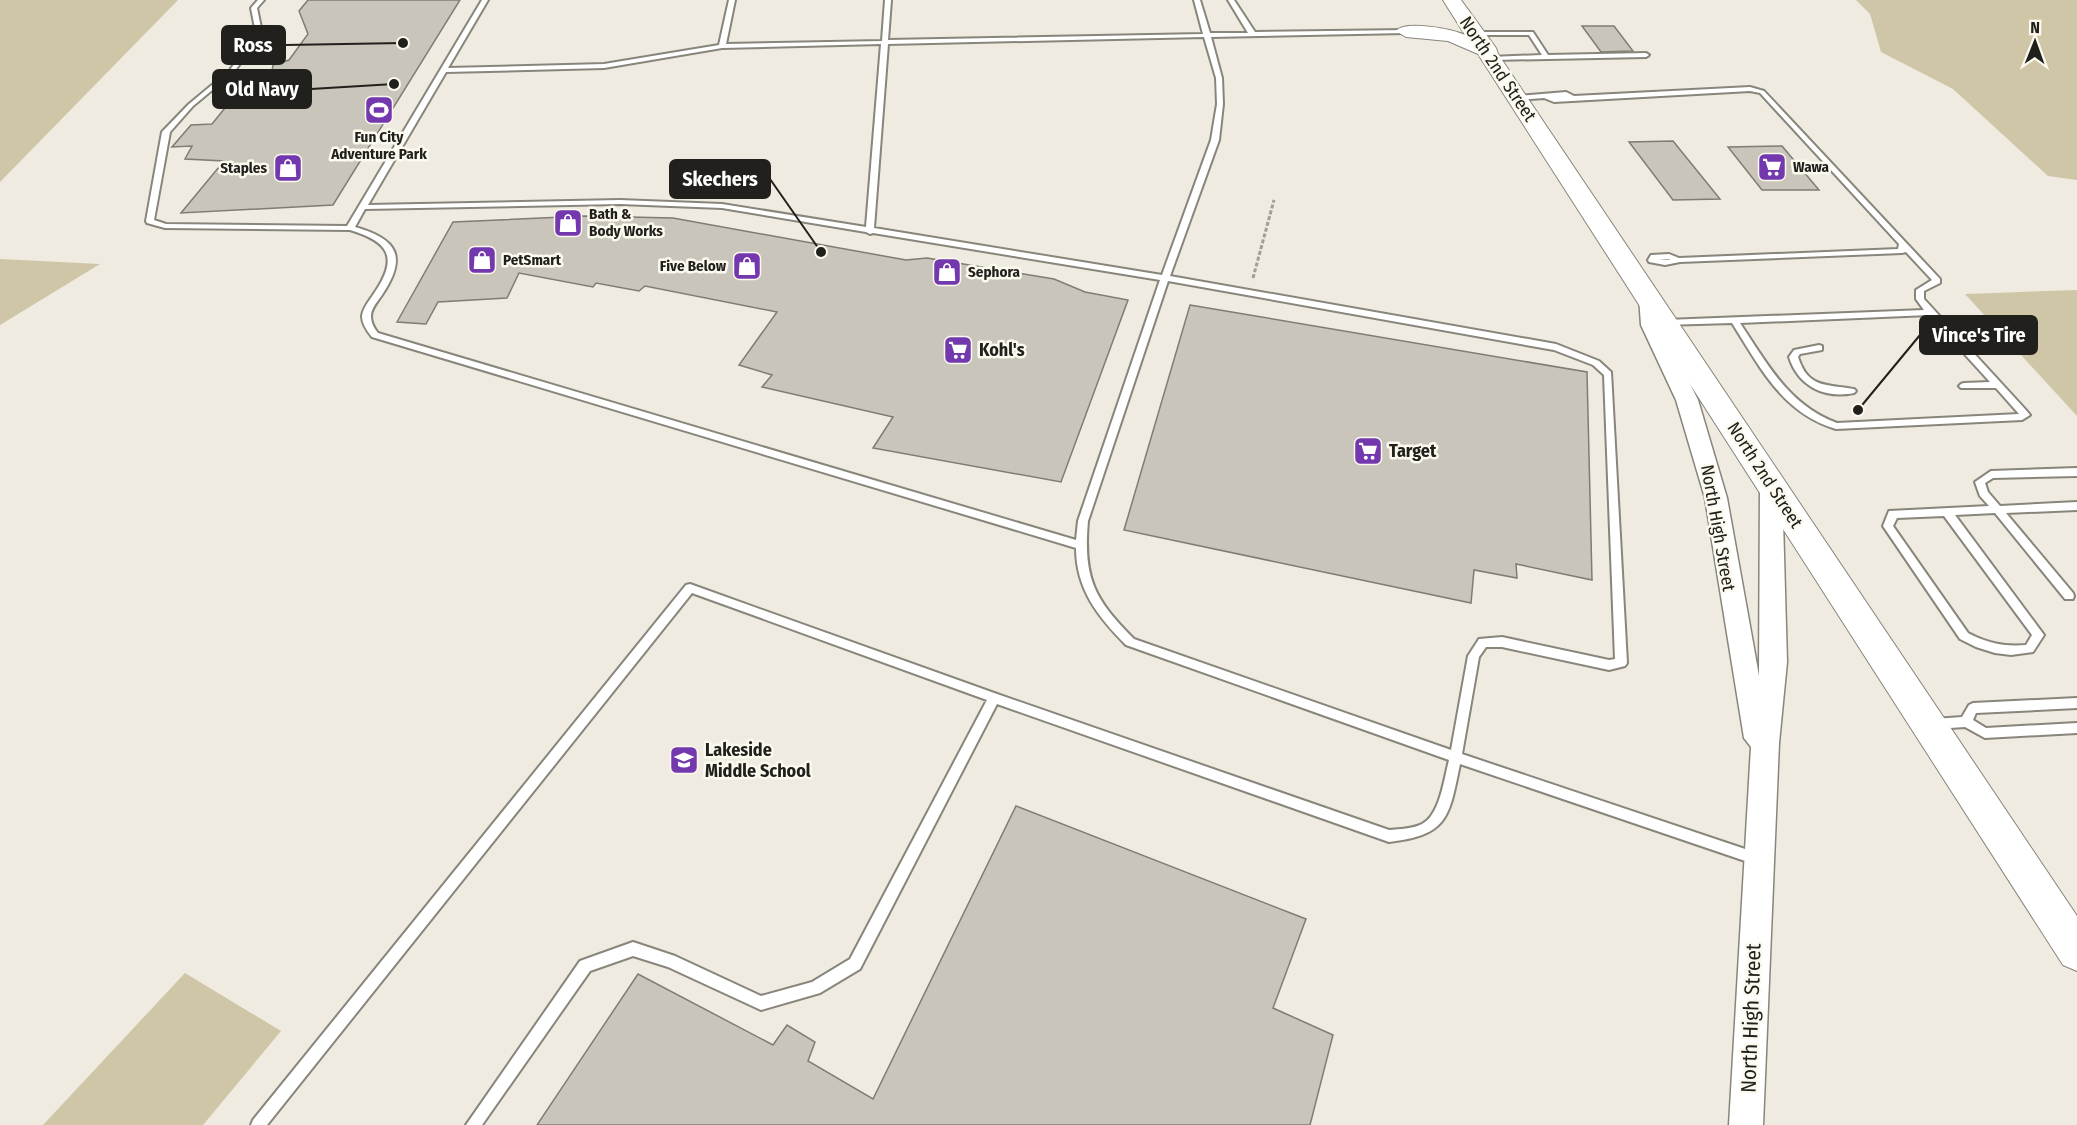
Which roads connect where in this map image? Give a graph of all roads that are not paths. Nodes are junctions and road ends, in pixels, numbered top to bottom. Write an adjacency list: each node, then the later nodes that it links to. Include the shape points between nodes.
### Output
1 (261, 0): 20 (lane, via 254,8 259,33 232,71 165,132 150,221 165,226)
2 (485, 0): 17 (lane)
3 (732, 0): 13 (lane)
4 (888, 0): 12 (lane)
5 (1197, 0): 11 (lane)
6 (1231, 0): 9 (lane)
7 (1443, 3): 8 (main road, via 1434,18); 10 (main road, North 2nd Street)
8 (1406, 31): 9 (lane); 14 (main road, via 1452,36)
9 (1252, 34): 11 (lane)
10 (1477, 34): 14 (main road, North 2nd Street); 16 (lane, via 1531,33)
11 (1207, 35): 12 (lane); 24 (lane, via 1220,78 1215,140)
12 (885, 42): 13 (lane); 21 (lane)
13 (722, 46): 17 (lane, via 604,66)
14 (1491, 55): 16 (lane); 18 (main road, North 2nd Street)
15 (1646, 55): 16 (lane)
16 (1546, 57)
17 (443, 70): 19 (lane)
18 (1518, 98): 22 (lane, via 1554,100 1750,89 1762,92); 25 (main road, North 2nd Street)
19 (362, 207): 20 (lane); 21 (lane, via 620,202 722,206)
20 (350, 228): 38 (lane, via 376,235 392,256 391,274 366,313 367,324 375,335)
21 (870, 231): 24 (lane)
22 (1904, 244): 23 (lane, via 1902,251); 26 (lane, via 1937,281 1920,290 1920,300)
23 (1678, 260)
24 (1164, 278): 38 (lane, via 1083,521); 45 (lane, via 1556,347 1596,363 1608,374 1621,663 1609,665 1502,642 1483,642 1474,656)
25 (1649, 297): 28 (main road, North 2nd Street); 46 (street, North High Street, via 1651,325 1687,400 1716,498)
26 (1930, 312): 27 (lane); 30 (lane)
27 (1734, 320): 28 (lane); 30 (lane, via 1791,402 1836,426 2025,415)
28 (1666, 323): 34 (main road, North 2nd Street)
29 (1819, 348): 32 (lane, via 1797,352 1793,357 1799,374 1818,388)
30 (1998, 385): 31 (lane)
31 (1964, 386)
32 (1851, 391)
33 (2077, 472): 36 (lane, via 1991,475 1980,482)
34 (1771, 484): 43 (main road, North 2nd Street); 46 (street, North High Street, via 1774,662)
35 (2077, 506): 36 (lane)
36 (1997, 509): 37 (lane); 39 (lane)
37 (1946, 511): 37 (lane, via 1893,514 1888,526 1964,636 2002,652 2029,649 2038,635)
38 (1079, 545): 45 (lane, via 1080,569 1103,616 1130,642)
39 (2069, 596)
40 (994, 698): 45 (lane, via 1389,836 1423,831 1438,820); 49 (lane, via 690,588); 50 (lane, via 855,964 815,988 761,1002 670,960 633,949 585,966)
41 (2077, 703): 42 (lane, via 1973,708)
42 (1966, 723): 43 (lane); 44 (lane, via 1985,733)
43 (1928, 724): 48 (main road, North 2nd Street)
44 (2077, 728)
45 (1455, 757): 47 (lane)
46 (1764, 767): 47 (street, North High Street)
47 (1758, 859): 51 (street, North High Street)
48 (2077, 951)
49 (258, 1125)
50 (473, 1125)
51 (1746, 1125)

